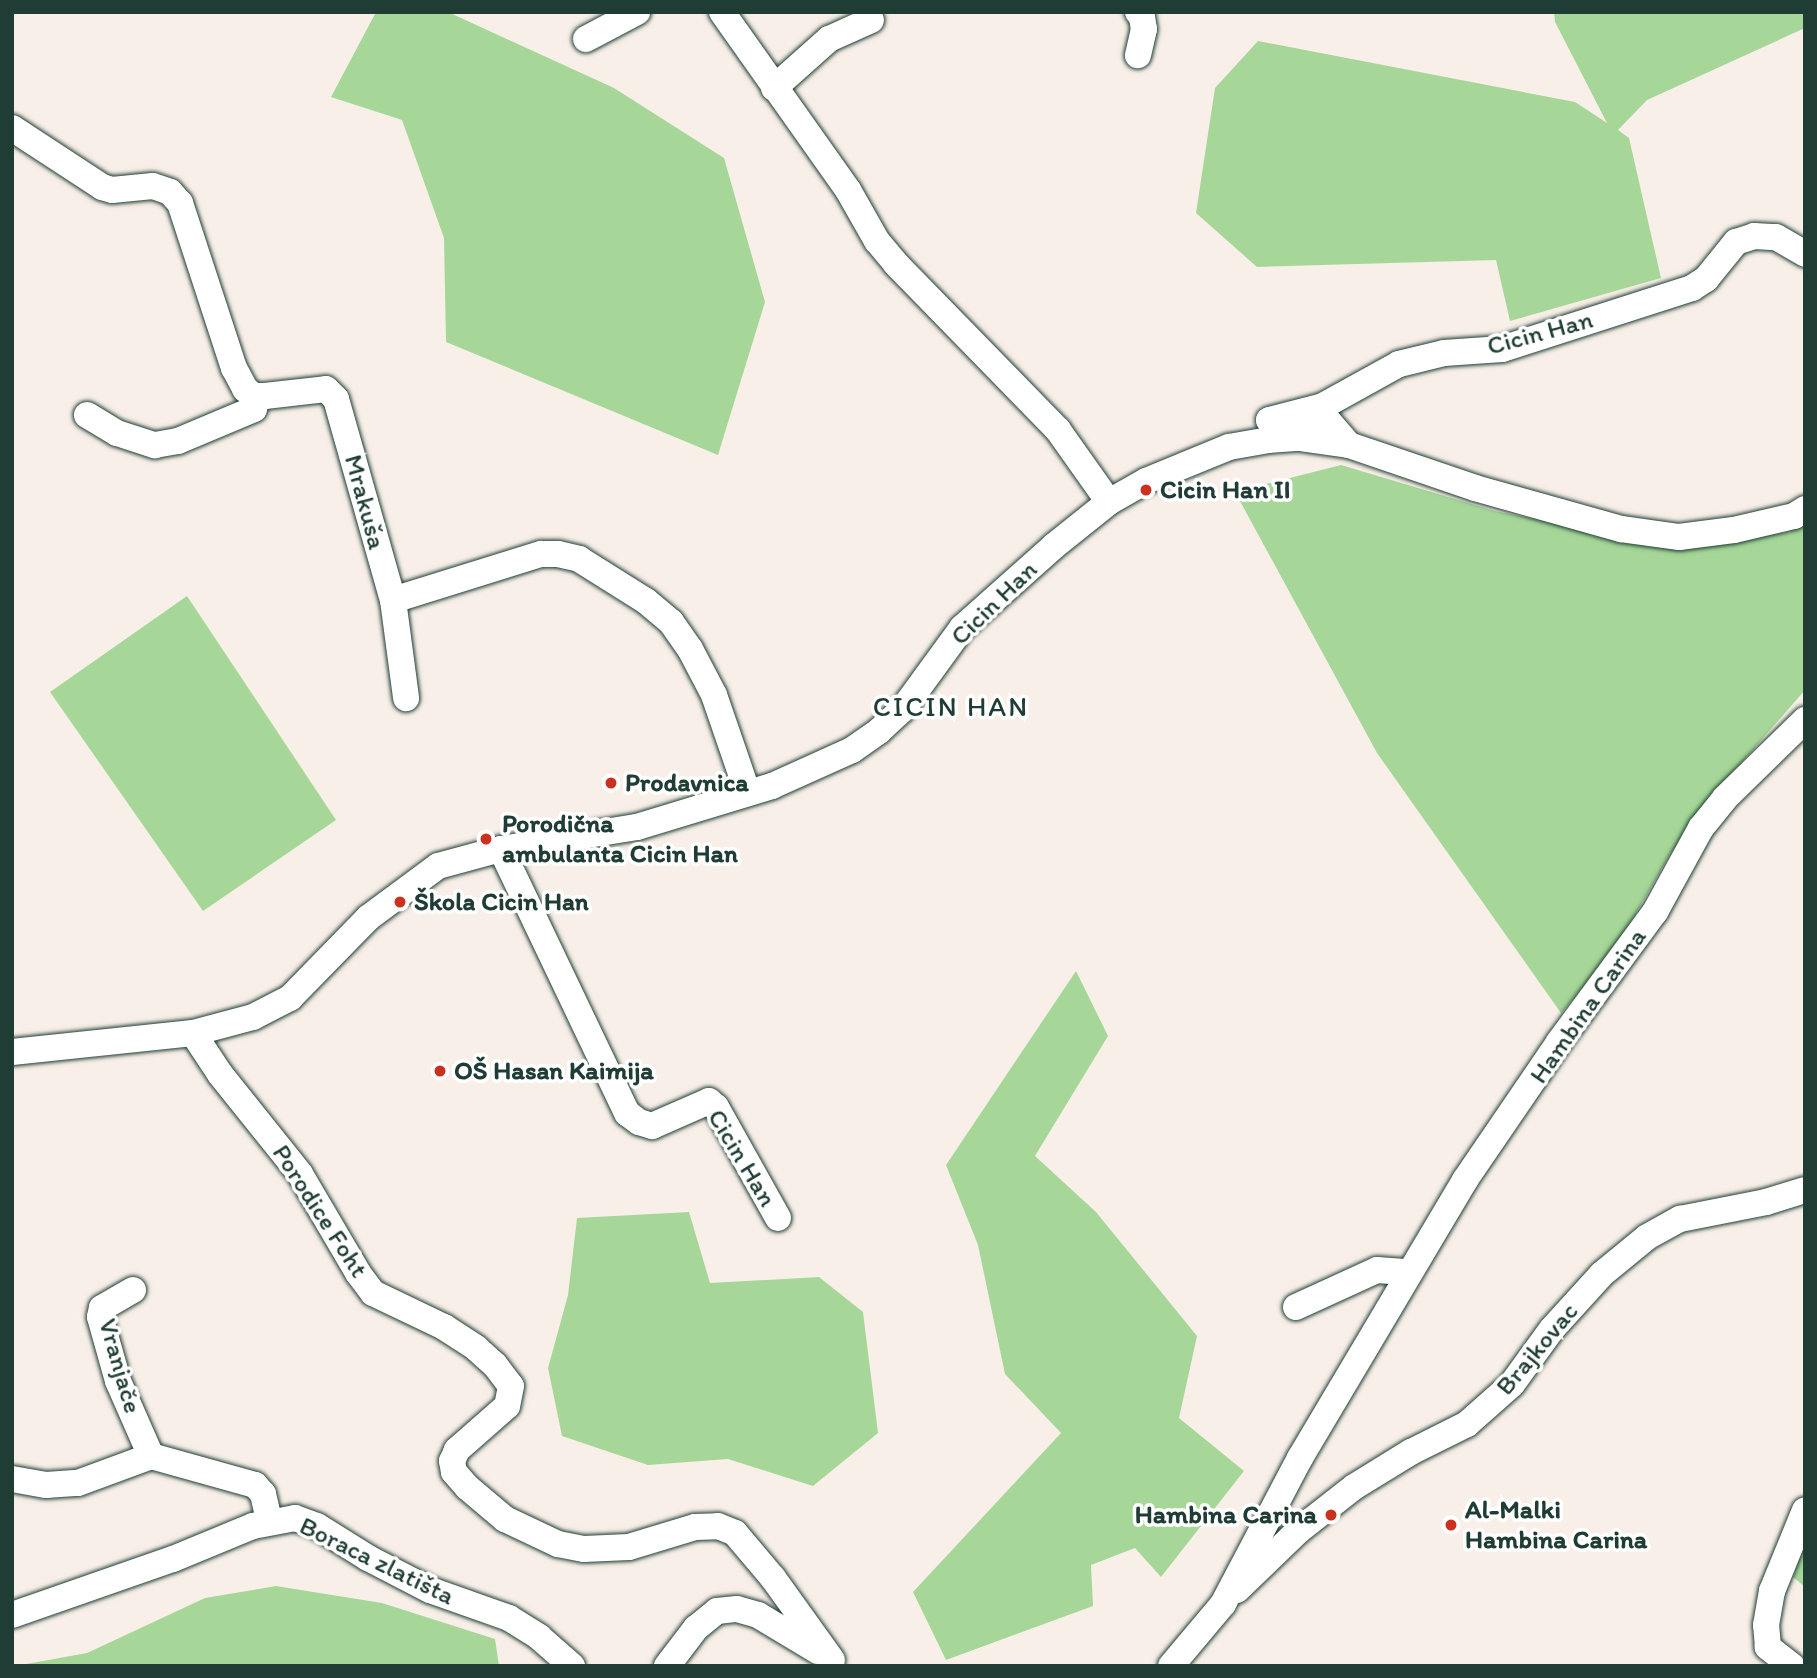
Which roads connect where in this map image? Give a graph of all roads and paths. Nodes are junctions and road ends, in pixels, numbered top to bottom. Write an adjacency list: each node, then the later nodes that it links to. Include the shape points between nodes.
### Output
1 (637, 12): 5 (street)
2 (722, 12): 7 (street)
3 (1138, 12): 6 (street, via 1144,29)
4 (871, 20): 7 (street, via 829,39)
5 (586, 39)
6 (1138, 55)
7 (774, 89): 13 (street, via 848,190 877,241 1058,430)
8 (12, 128): 10 (street, via 102,187 153,186 170,192 180,203 234,368 245,389)
9 (1805, 254): 12 (street, Cicin Han, via 1776,237 1745,239 1736,242 1706,279 1692,288 1502,349 1444,353 1399,364 1323,406 1269,420 1329,422)
10 (257, 396): 11 (street, via 254,409 178,441 156,445 117,433); 15 (street, Mrakuša, via 314,388 326,389 336,399)
11 (87, 415)
12 (1349, 445): 13 (street, Cicin Han, via 1299,439 1229,447 1146,481); 14 (street, Cicin Han, via 1475,488 1644,533 1679,537 1734,530 1794,516)
13 (1109, 502): 18 (street, Cicin Han, via 962,628 903,709 879,731 817,766 772,786)
14 (1805, 509)
15 (393, 600): 16 (street); 18 (street, via 541,554 579,559 671,622 714,695)
16 (406, 698)
17 (1805, 720): 24 (street, Hambina Carina, via 1725,798 1701,828 1655,912 1559,1042)
18 (747, 791): 19 (street, Cicin Han, via 637,827)
19 (501, 849): 20 (street, Cicin Han, via 429,872 368,918 290,998 253,1017); 23 (street, Cicin Han, via 627,1113 652,1126 709,1101)
20 (203, 1031): 21 (street); 33 (street, Porodice Foht, via 220,1073 279,1144 373,1293 476,1348 511,1386 507,1406 462,1444 452,1461 454,1472 467,1487 505,1518 558,1544 584,1549 629,1547 695,1527 718,1526 735,1533)
21 (15, 1053)
22 (1805, 1190): 31 (street, Brajkovac, via 1680,1219 1647,1237 1602,1274 1552,1329 1513,1384 1467,1424 1354,1487 1298,1531)
23 (778, 1218)
24 (1408, 1272): 26 (street, via 1377,1270); 31 (street, Hambina Carina, via 1257,1535)
25 (133, 1290): 27 (street, Vranjače, via 102,1308 100,1317 118,1381)
26 (1296, 1307)
27 (150, 1456): 28 (street, via 78,1483 46,1485); 30 (street, via 255,1485 263,1494)
28 (12, 1479)
29 (1805, 1510): 37 (street, via 1772,1591 1766,1625 1768,1647)
30 (269, 1521): 32 (street, Boraca zlatišta); 34 (street, Boraca zlatišta, via 295,1518 317,1526 430,1590 509,1618)
31 (1223, 1604): 36 (street, Hambina Carina)
32 (12, 1615)
33 (835, 1663): 35 (street, via 789,1631 737,1609 717,1611 696,1628)
34 (572, 1666)
35 (667, 1666)
36 (1171, 1666)
37 (1792, 1666)

